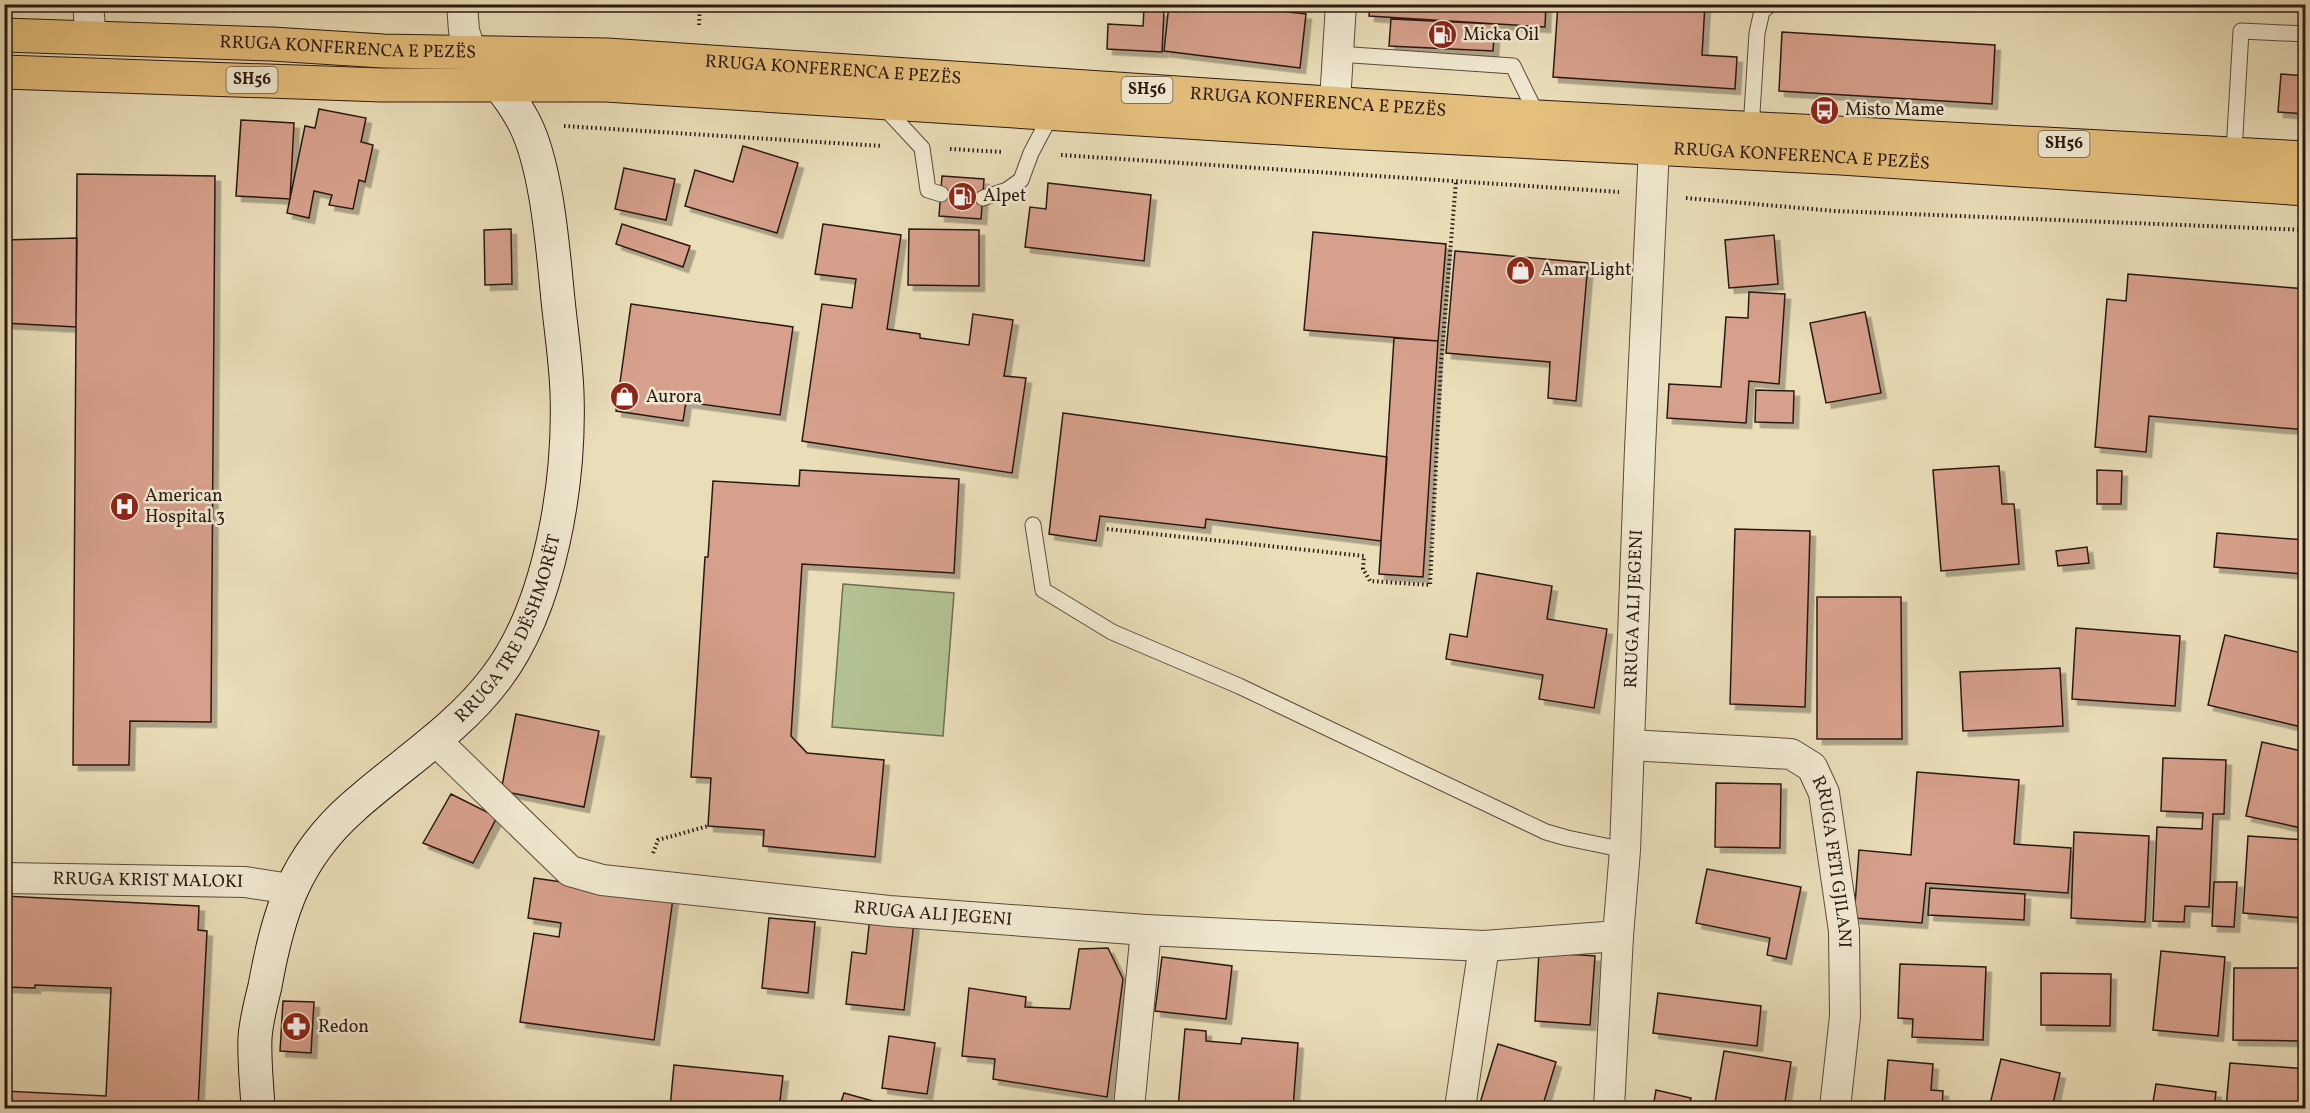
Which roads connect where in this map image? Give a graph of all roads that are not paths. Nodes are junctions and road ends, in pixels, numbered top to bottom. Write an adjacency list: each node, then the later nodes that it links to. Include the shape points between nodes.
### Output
1 (88, 4): 7 (street)
2 (462, 4): 8 (street, via 464,31)
3 (1341, 4): 9 (street)
4 (1771, 4): 16 (lane, via 1762,11 1757,33)
5 (2306, 34): 18 (lane, via 2241,31)
6 (4, 35): 7 (main road, RRUGA KONFERENCA E PEZËS / SH56)
7 (91, 39): 8 (main road, RRUGA KONFERENCA E PEZËS / SH56)
8 (471, 52): 11 (main road, RRUGA TRE DËSHMORËT); 12 (main road, RRUGA KONFERENCA E PEZËS / SH56, via 608,55)
9 (1338, 54): 12 (street); 15 (lane, via 1513,66)
10 (4, 72): 11 (main road, RRUGA KONFERENCA E PEZËS / SH56, via 382,85)
11 (499, 84): 13 (main road, RRUGA KONFERENCA E PEZËS / SH56, via 606,85); 24 (main road, RRUGA TRE DËSHMORËT, via 525,124 539,166 554,259 567,393 563,490 548,562 527,625 497,676 465,714)
12 (1335, 102): 15 (main road, RRUGA KONFERENCA E PEZËS / SH56)
13 (880, 103): 14 (main road, RRUGA KONFERENCA E PEZËS / SH56); 21 (lane, via 922,148 928,190)
14 (1052, 113): 17 (main road, RRUGA KONFERENCA E PEZËS / SH56); 22 (lane, via 1021,180 1007,190)
15 (1538, 117): 16 (main road, RRUGA KONFERENCA E PEZËS / SH56)
16 (1751, 129): 18 (main road, RRUGA KONFERENCA E PEZËS / SH56)
17 (1654, 147): 20 (main road, RRUGA KONFERENCA E PEZËS / SH56); 25 (street, RRUGA ALI JEGENI)
18 (2234, 152): 19 (main road, RRUGA KONFERENCA E PEZËS / SH56)
19 (2306, 158)
20 (2306, 189)
21 (941, 195)
22 (982, 198)
23 (1034, 525): 26 (lane, via 1043,590 1112,632 1239,686 1546,832)
24 (435, 740): 28 (main road, RRUGA TRE DËSHMORËT, via 350,810 306,861); 29 (street, RRUGA ALI JEGENI, via 570,870 602,880 901,912)
25 (1629, 745): 26 (street, RRUGA ALI JEGENI); 36 (street, RRUGA FETI GJILANI, via 1791,754 1812,767 1824,793 1844,932 1845,1016)
26 (1625, 850): 30 (street, RRUGA ALI JEGENI)
27 (4, 878): 28 (street, RRUGA KRIST MALOKI, via 245,882)
28 (290, 889): 32 (main road, RRUGA TRE DËSHMORËT, via 270,954 255,1038)
29 (1146, 930): 31 (street, RRUGA ALI JEGENI); 33 (street)
30 (1618, 936): 31 (street, RRUGA ALI JEGENI); 35 (street)
31 (1484, 946): 34 (street)
32 (258, 1108)
33 (1129, 1108)
34 (1460, 1108)
35 (1609, 1108)
36 (1835, 1108)

